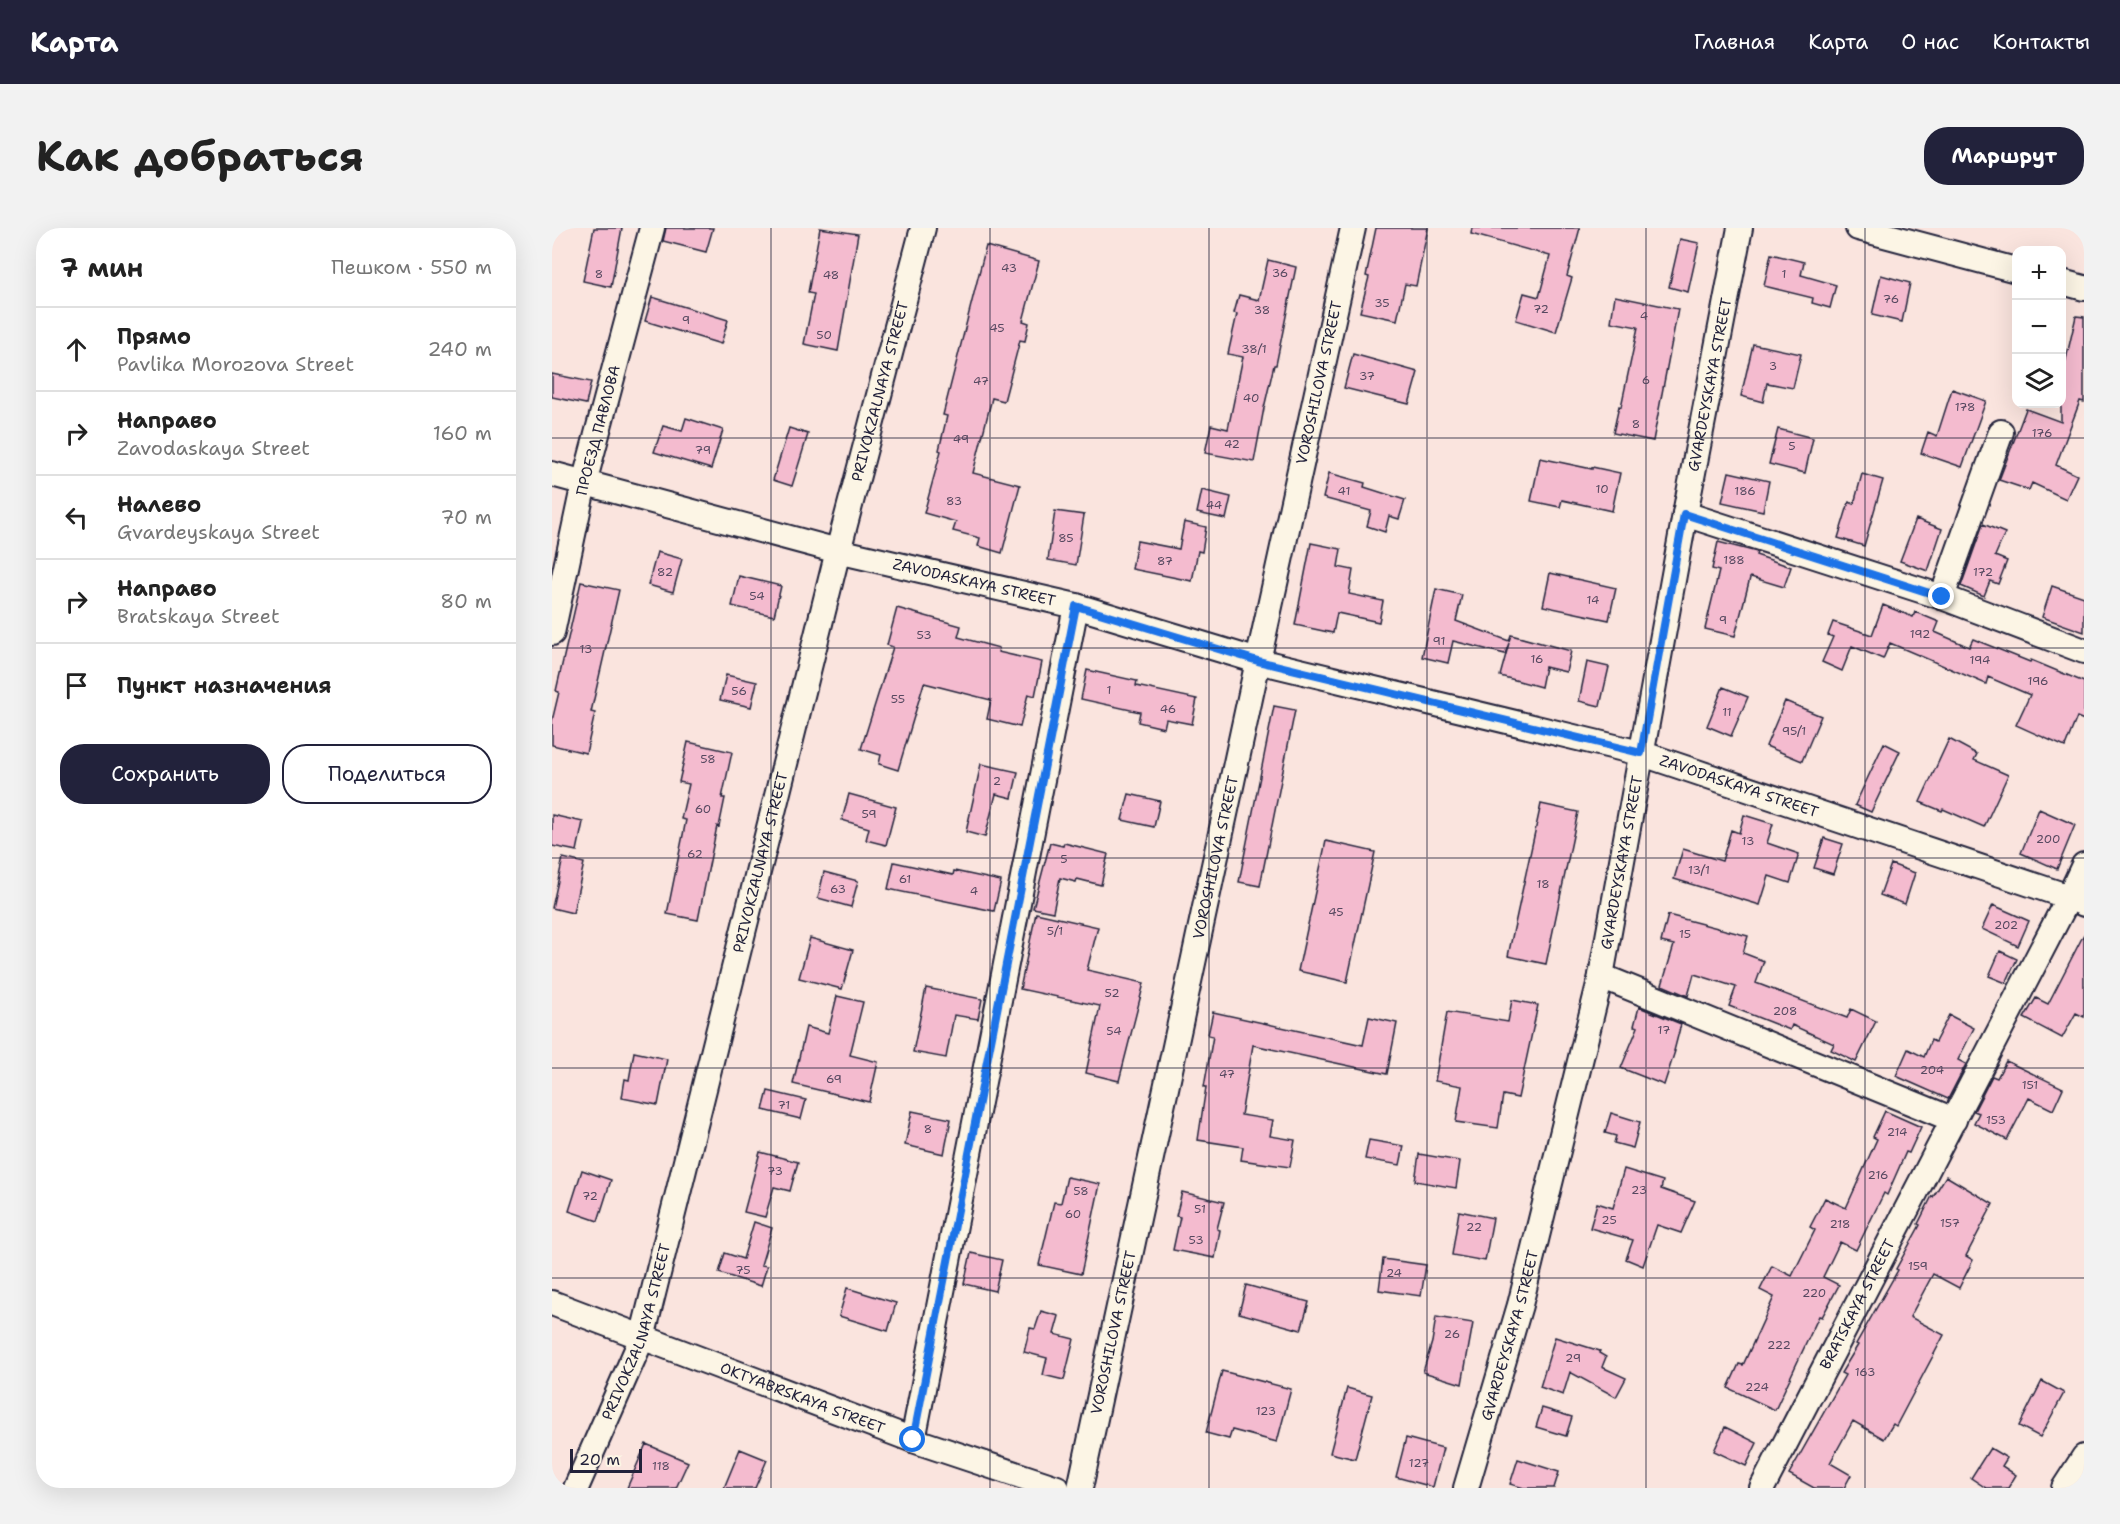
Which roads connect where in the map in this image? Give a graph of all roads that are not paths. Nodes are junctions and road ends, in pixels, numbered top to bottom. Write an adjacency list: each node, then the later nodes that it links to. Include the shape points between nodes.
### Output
1 (652, 228): 12 (street, ПРОЕЗД ПАВЛОВА)
2 (923, 228): 14 (street, PRIVOKZALNAYA STREET)
3 (1353, 228): 19 (street, VOROSHILOVA STREET)
4 (1740, 228): 13 (street, GVARDEYSKAYA STREET)
5 (1857, 228): 6 (street)
6 (1934, 238): 7 (street)
7 (2012, 268)
8 (2066, 283): 9 (street)
9 (2084, 288)
10 (2001, 432): 15 (street)
11 (552, 474): 12 (street, ZAVODASKAYA STREET)
12 (584, 483): 14 (street, ZAVODASKAYA STREET); 17 (street, ПРОЕЗД ПАВЛОВА)
13 (1684, 514): 15 (street); 20 (street, GVARDEYSKAYA STREET)
14 (838, 551): 16 (street, ZAVODASKAYA STREET); 26 (street, PRIVOKZALNAYA STREET)
15 (1942, 597): 18 (street)
16 (1076, 606): 19 (street, ZAVODASKAYA STREET); 27 (street)
17 (552, 633)
18 (2084, 651)
19 (1258, 661): 20 (street, ZAVODASKAYA STREET); 31 (street, VOROSHILOVA STREET)
20 (1641, 753): 22 (street, ZAVODASKAYA STREET); 23 (street, GVARDEYSKAYA STREET)
21 (2084, 865): 22 (street, BRATSKAYA STREET)
22 (2077, 901): 24 (street, BRATSKAYA STREET)
23 (1601, 976): 24 (street); 32 (street, GVARDEYSKAYA STREET, via 1520,1305)
24 (1954, 1120): 33 (street, BRATSKAYA STREET)
25 (552, 1303): 26 (street, OKTYABRSKAYA STREET)
26 (642, 1338): 27 (street, OKTYABRSKAYA STREET); 29 (street, PRIVOKZALNAYA STREET)
27 (913, 1440): 30 (street, OKTYABRSKAYA STREET)
28 (2084, 1457): 34 (street)
29 (576, 1488)
30 (1057, 1488)
31 (1080, 1488)
32 (1466, 1488)
33 (1762, 1488)
34 (2064, 1488)

